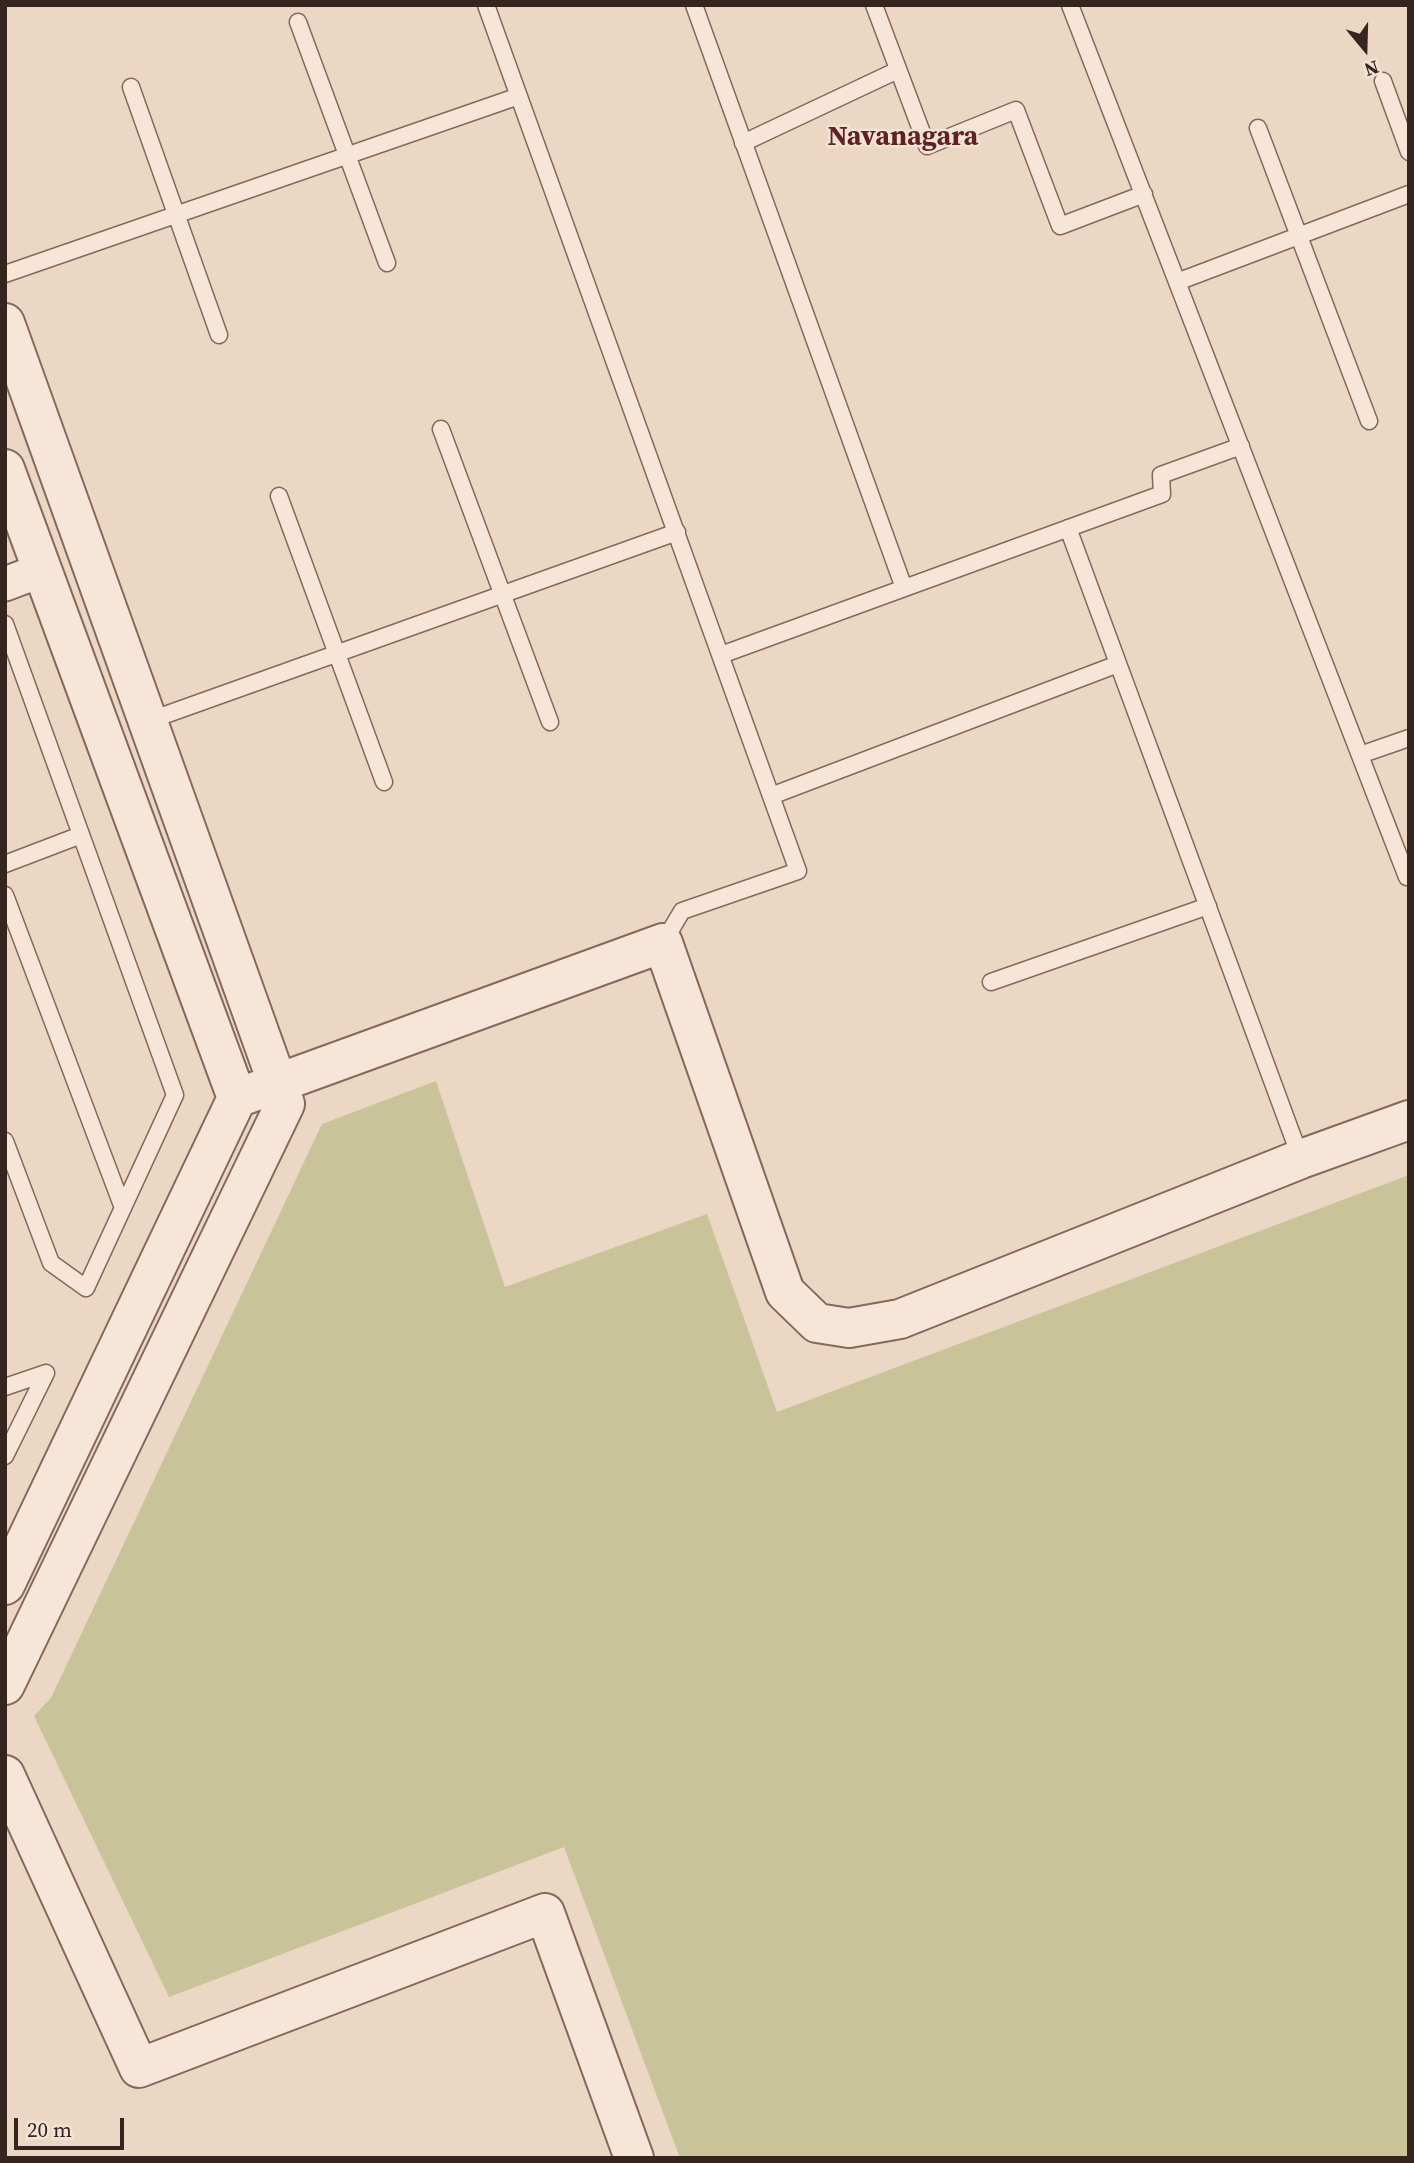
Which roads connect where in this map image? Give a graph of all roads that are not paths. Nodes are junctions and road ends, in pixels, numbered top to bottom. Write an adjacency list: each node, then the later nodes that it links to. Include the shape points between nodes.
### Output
1 (486, 5): 9 (lane)
2 (694, 5): 11 (lane)
3 (874, 5): 6 (lane)
4 (1070, 5): 14 (lane)
5 (298, 22): 13 (lane)
6 (898, 70): 11 (lane); 14 (lane, via 928,146 1016,110 1060,226)
7 (1383, 80): 12 (lane)
8 (131, 87): 16 (lane)
9 (519, 96): 13 (lane); 29 (lane)
10 (1258, 128): 17 (lane)
11 (743, 143): 32 (lane)
12 (1409, 152)
13 (347, 155): 16 (lane); 18 (lane)
14 (1144, 194): 20 (lane)
15 (1409, 194): 17 (lane)
16 (176, 215): 19 (lane); 22 (lane)
17 (1298, 236): 20 (lane); 23 (lane)
18 (387, 263)
19 (5, 274)
20 (1177, 282): 25 (lane)
21 (5, 323): 38 (street)
22 (219, 335)
23 (1369, 421)
24 (441, 429): 33 (lane)
25 (1241, 446): 28 (lane, via 1161,475 1162,494); 41 (lane)
26 (5, 469): 30 (street)
27 (279, 496): 35 (lane)
28 (1068, 528): 32 (lane); 37 (lane)
29 (677, 532): 33 (lane); 36 (lane)
30 (42, 570): 31 (street); 52 (street)
31 (5, 584)
32 (904, 588): 36 (lane)
33 (503, 594): 35 (lane); 39 (lane)
34 (5, 624): 44 (lane)
35 (337, 654): 38 (lane); 42 (lane)
36 (721, 655): 43 (lane)
37 (1118, 664): 43 (lane); 48 (lane)
38 (148, 722): 51 (street)
39 (550, 722)
40 (1409, 738): 41 (lane)
41 (1360, 755): 46 (lane)
42 (384, 782)
43 (771, 796): 49 (lane, via 798,871 682,911)
44 (81, 835): 45 (lane); 56 (lane, via 175,1095)
45 (5, 864)
46 (1407, 877)
47 (5, 895): 56 (lane)
48 (1208, 906): 50 (lane); 55 (lane)
49 (663, 943): 51 (street); 55 (street, via 785,1292 817,1323 849,1328 900,1320)
50 (991, 982)
51 (277, 1083): 52 (street); 60 (street, via 285,1104)
52 (237, 1097): 59 (street)
53 (1409, 1119): 55 (street)
54 (5, 1141): 56 (lane, via 51,1263 86,1288)
55 (1301, 1159)
56 (123, 1208)
57 (5, 1387): 58 (lane, via 47,1373)
58 (5, 1456)
59 (5, 1585)
60 (5, 1685)
61 (5, 1775): 62 (street, via 139,2068 545,1913)
62 (634, 2158)

